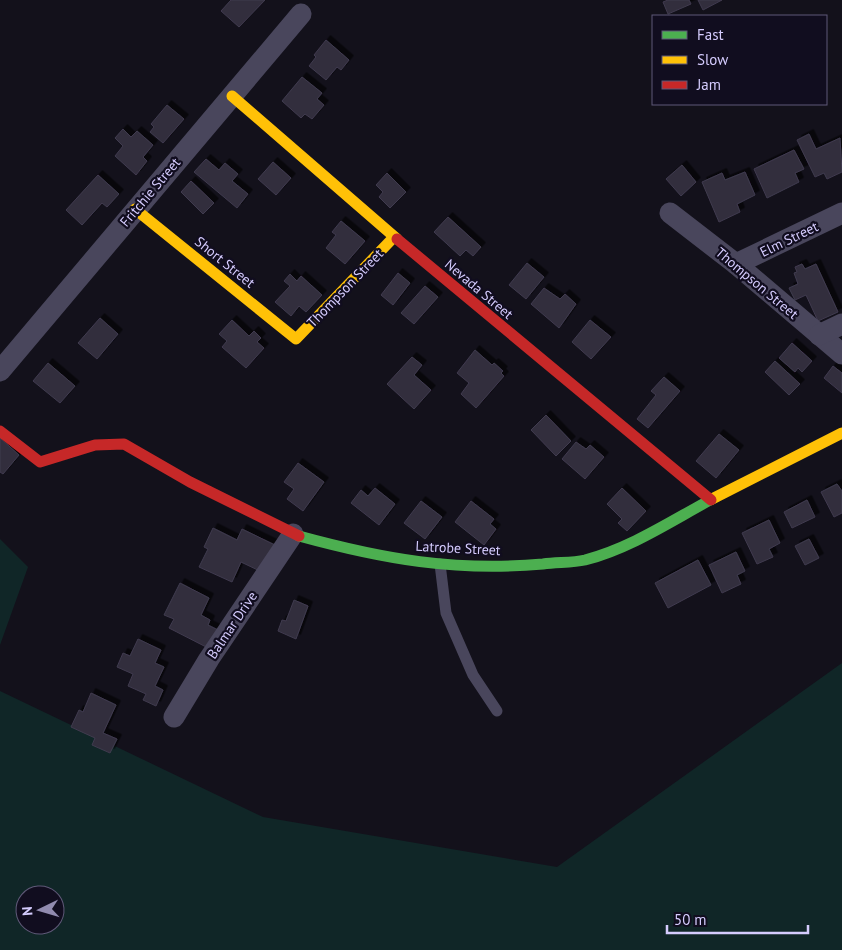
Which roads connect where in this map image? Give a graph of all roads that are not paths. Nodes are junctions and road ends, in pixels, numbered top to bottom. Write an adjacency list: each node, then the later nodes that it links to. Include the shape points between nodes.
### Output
1 (301, 14): 2 (street, Fritchie Street)
2 (232, 96): 3 (street, Fritchie Street); 6 (street, Nevada Street)
3 (135, 209): 10 (street, Short Street); 12 (street, Fritchie Street)
4 (670, 212): 7 (street, Thompson Street)
5 (842, 213): 7 (street, Elm Street)
6 (394, 237): 10 (street, Thompson Street); 15 (street, Nevada Street)
7 (736, 264): 9 (street, Thompson Street)
8 (842, 324): 9 (street)
9 (819, 335): 11 (street, Thompson Street)
10 (296, 339)
11 (842, 354)
12 (0, 371)
13 (0, 431): 16 (street, Latrobe Street, via 40,462 95,445 124,444 190,482)
14 (842, 433): 15 (street, Latrobe Street)
15 (711, 500): 17 (street, Latrobe Street, via 632,543 584,560 518,566)
16 (293, 534): 17 (street, Latrobe Street, via 360,553); 19 (street, Balmar Drive, via 208,659)
17 (440, 564): 18 (lane, via 446,613 473,674)
18 (497, 711)
19 (174, 718)

